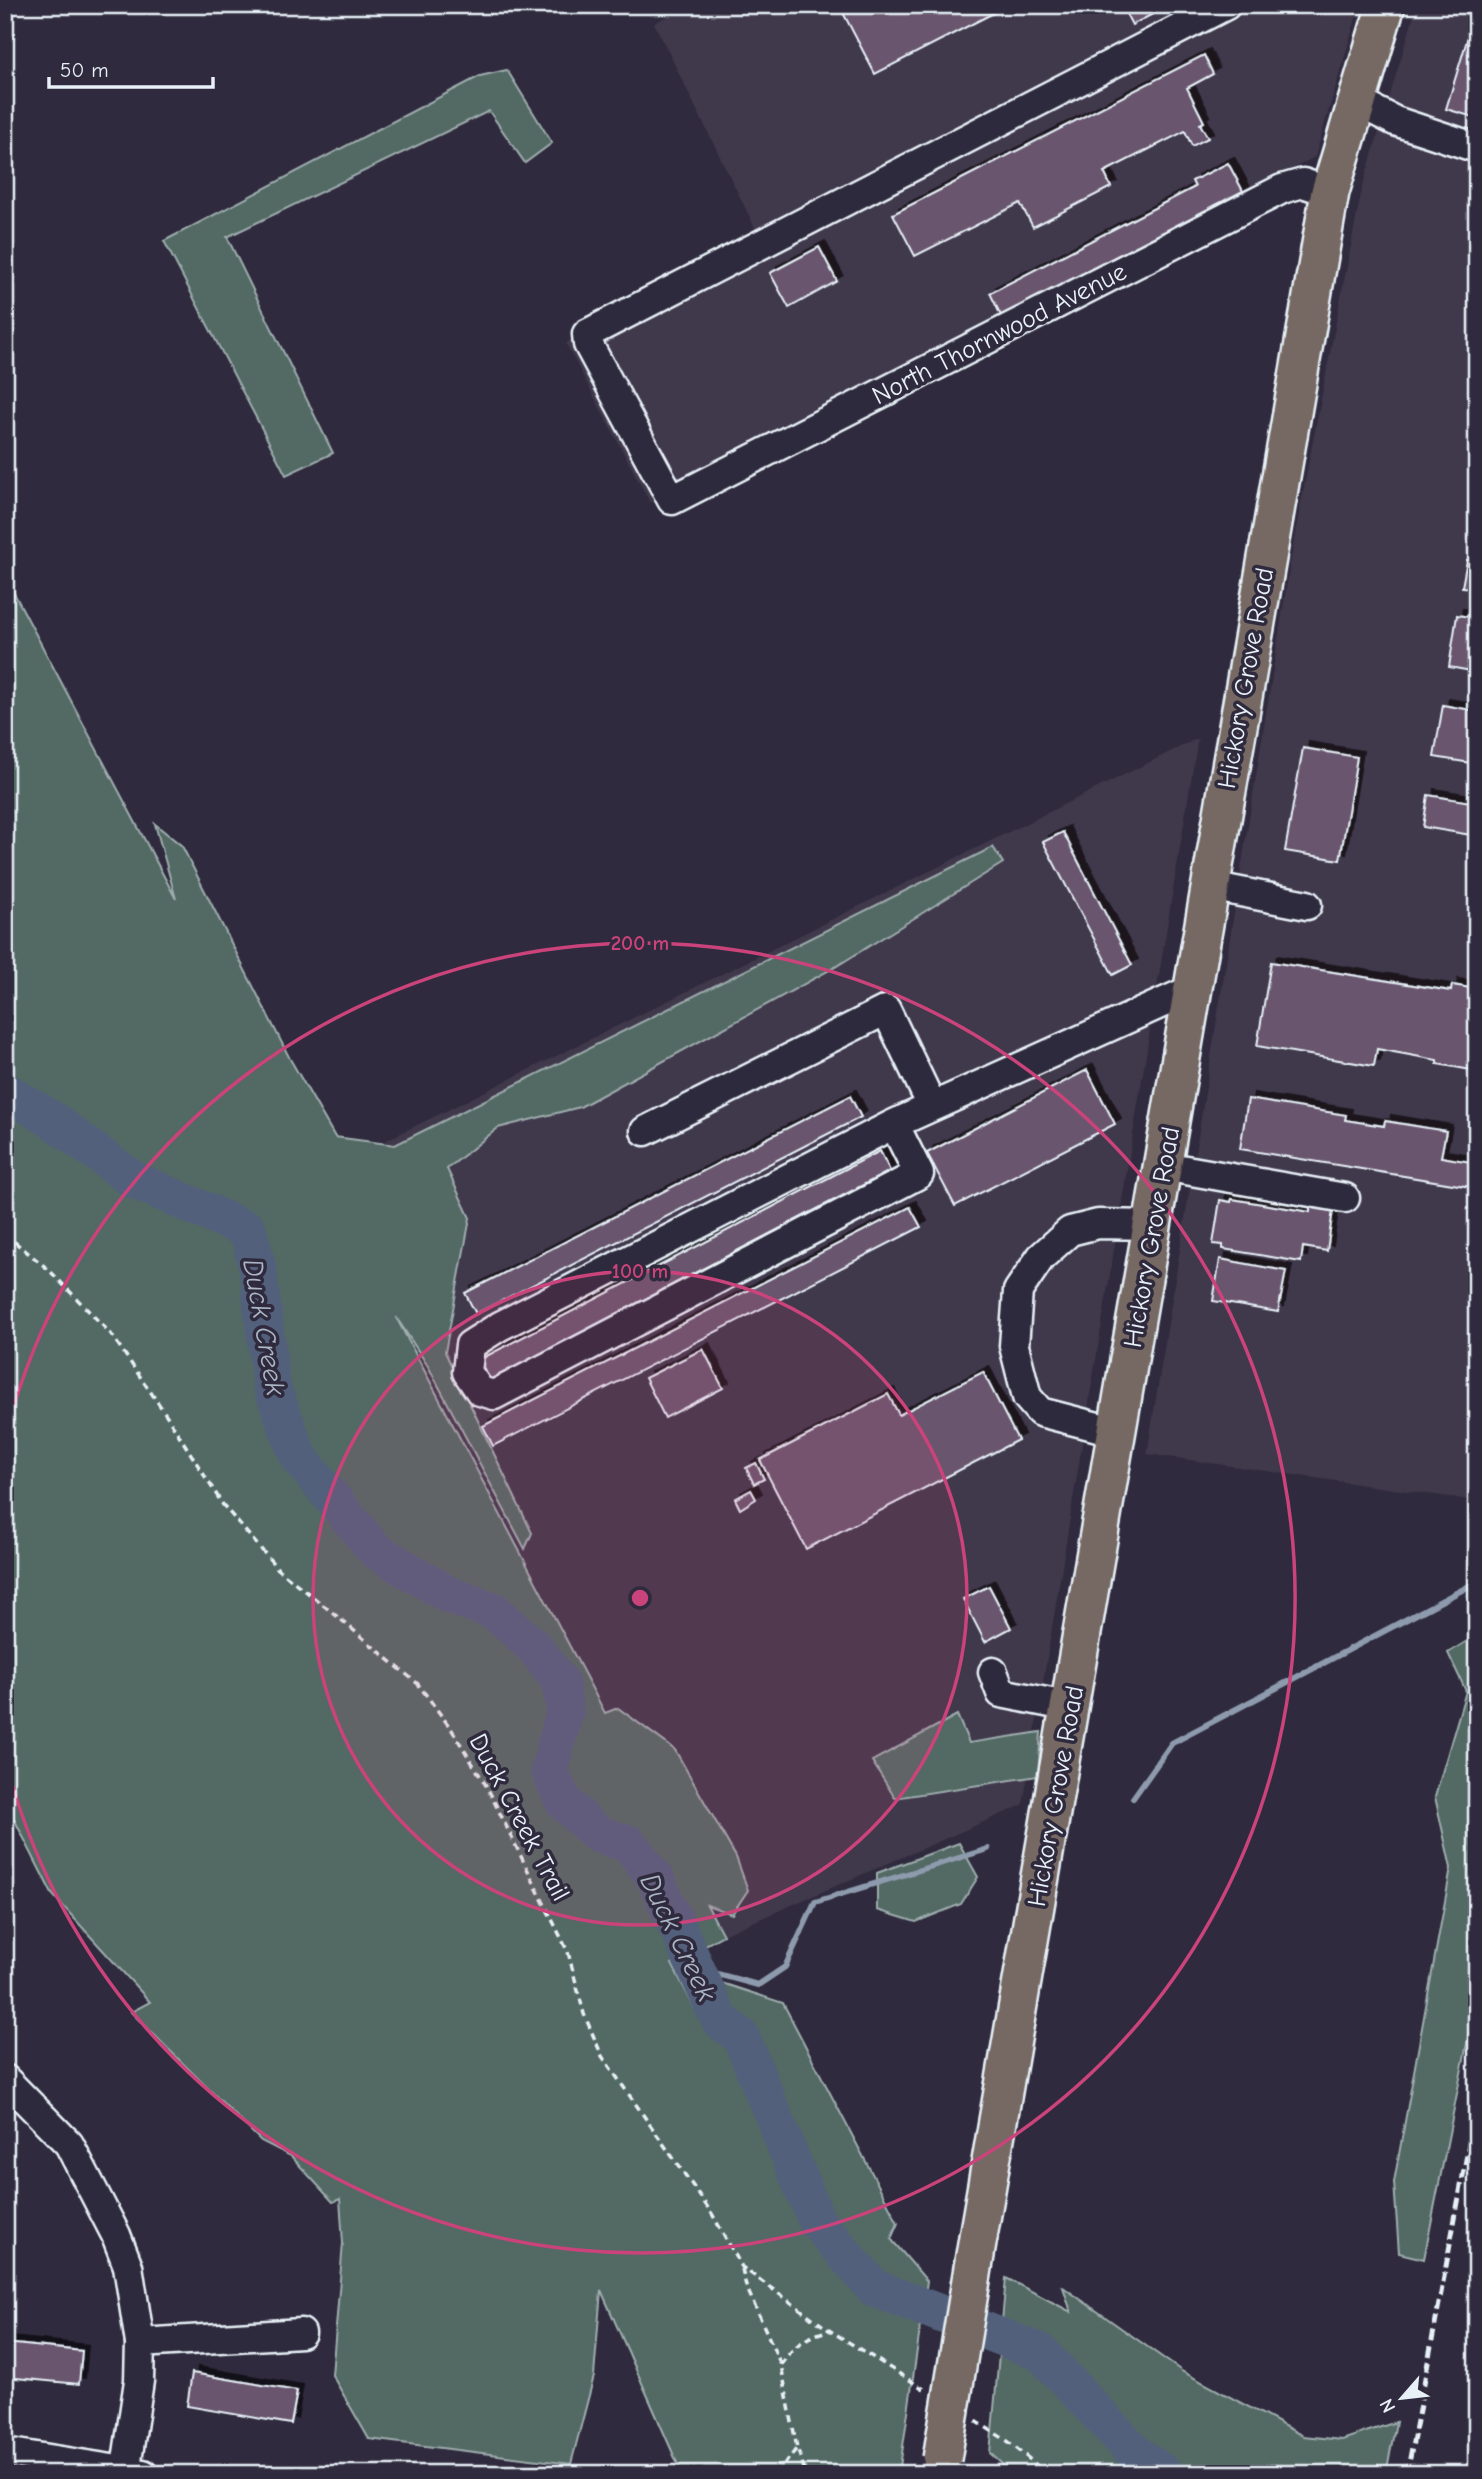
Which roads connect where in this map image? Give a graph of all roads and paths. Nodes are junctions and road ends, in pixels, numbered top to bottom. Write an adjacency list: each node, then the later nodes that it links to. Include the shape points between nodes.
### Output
1 (1226, 5): 5 (street, North Thornwood Avenue, via 587,334 588,344 672,500 1282,188 1303,183)
2 (1386, 5): 3 (main road, Hickory Grove Road)
3 (1357, 102): 4 (street, via 1395,121); 5 (main road, Hickory Grove Road)
4 (1477, 148)
5 (1330, 192): 6 (main road, Hickory Grove Road)
6 (1210, 886): 7 (street); 8 (main road, Hickory Grove Road)
7 (1307, 905)
8 (1193, 989): 9 (street); 12 (main road, Hickory Grove Road)
9 (932, 1106): 10 (street); 11 (street, via 886,1010)
10 (894, 1124): 10 (street, via 500,1326 470,1345 467,1372 480,1391 494,1395 919,1174)
11 (645, 1131)
12 (1163, 1166): 13 (street); 14 (main road, Hickory Grove Road)
13 (1345, 1198)
14 (1153, 1225): 16 (main road, Hickory Grove Road); 16 (street, via 1098,1224 1070,1231 1041,1257 1018,1291 1014,1346 1027,1397 1040,1412)
15 (5, 1234): 20 (path, Duck Creek Trail, via 49,1270 111,1334 223,1505 278,1569 418,1684 452,1730 487,1787 568,1952 584,2014 602,2056 711,2212)
16 (1118, 1432): 18 (main road, Hickory Grove Road)
17 (993, 1672): 18 (street, via 1001,1693)
18 (1070, 1707): 26 (main road, Hickory Grove Road, bridge)
19 (5, 2079): 22 (street, via 69,2144 116,2235 128,2266)
20 (742, 2267): 23 (path); 23 (path, Duck Creek Trail, via 829,2330 804,2340)
21 (301, 2333): 22 (street)
22 (140, 2343): 27 (street)
23 (780, 2365): 24 (path)
24 (797, 2448): 28 (path); 29 (path)
25 (5, 2452): 27 (street)
26 (941, 2466)
27 (131, 2473)
28 (777, 2474)
29 (806, 2474)

